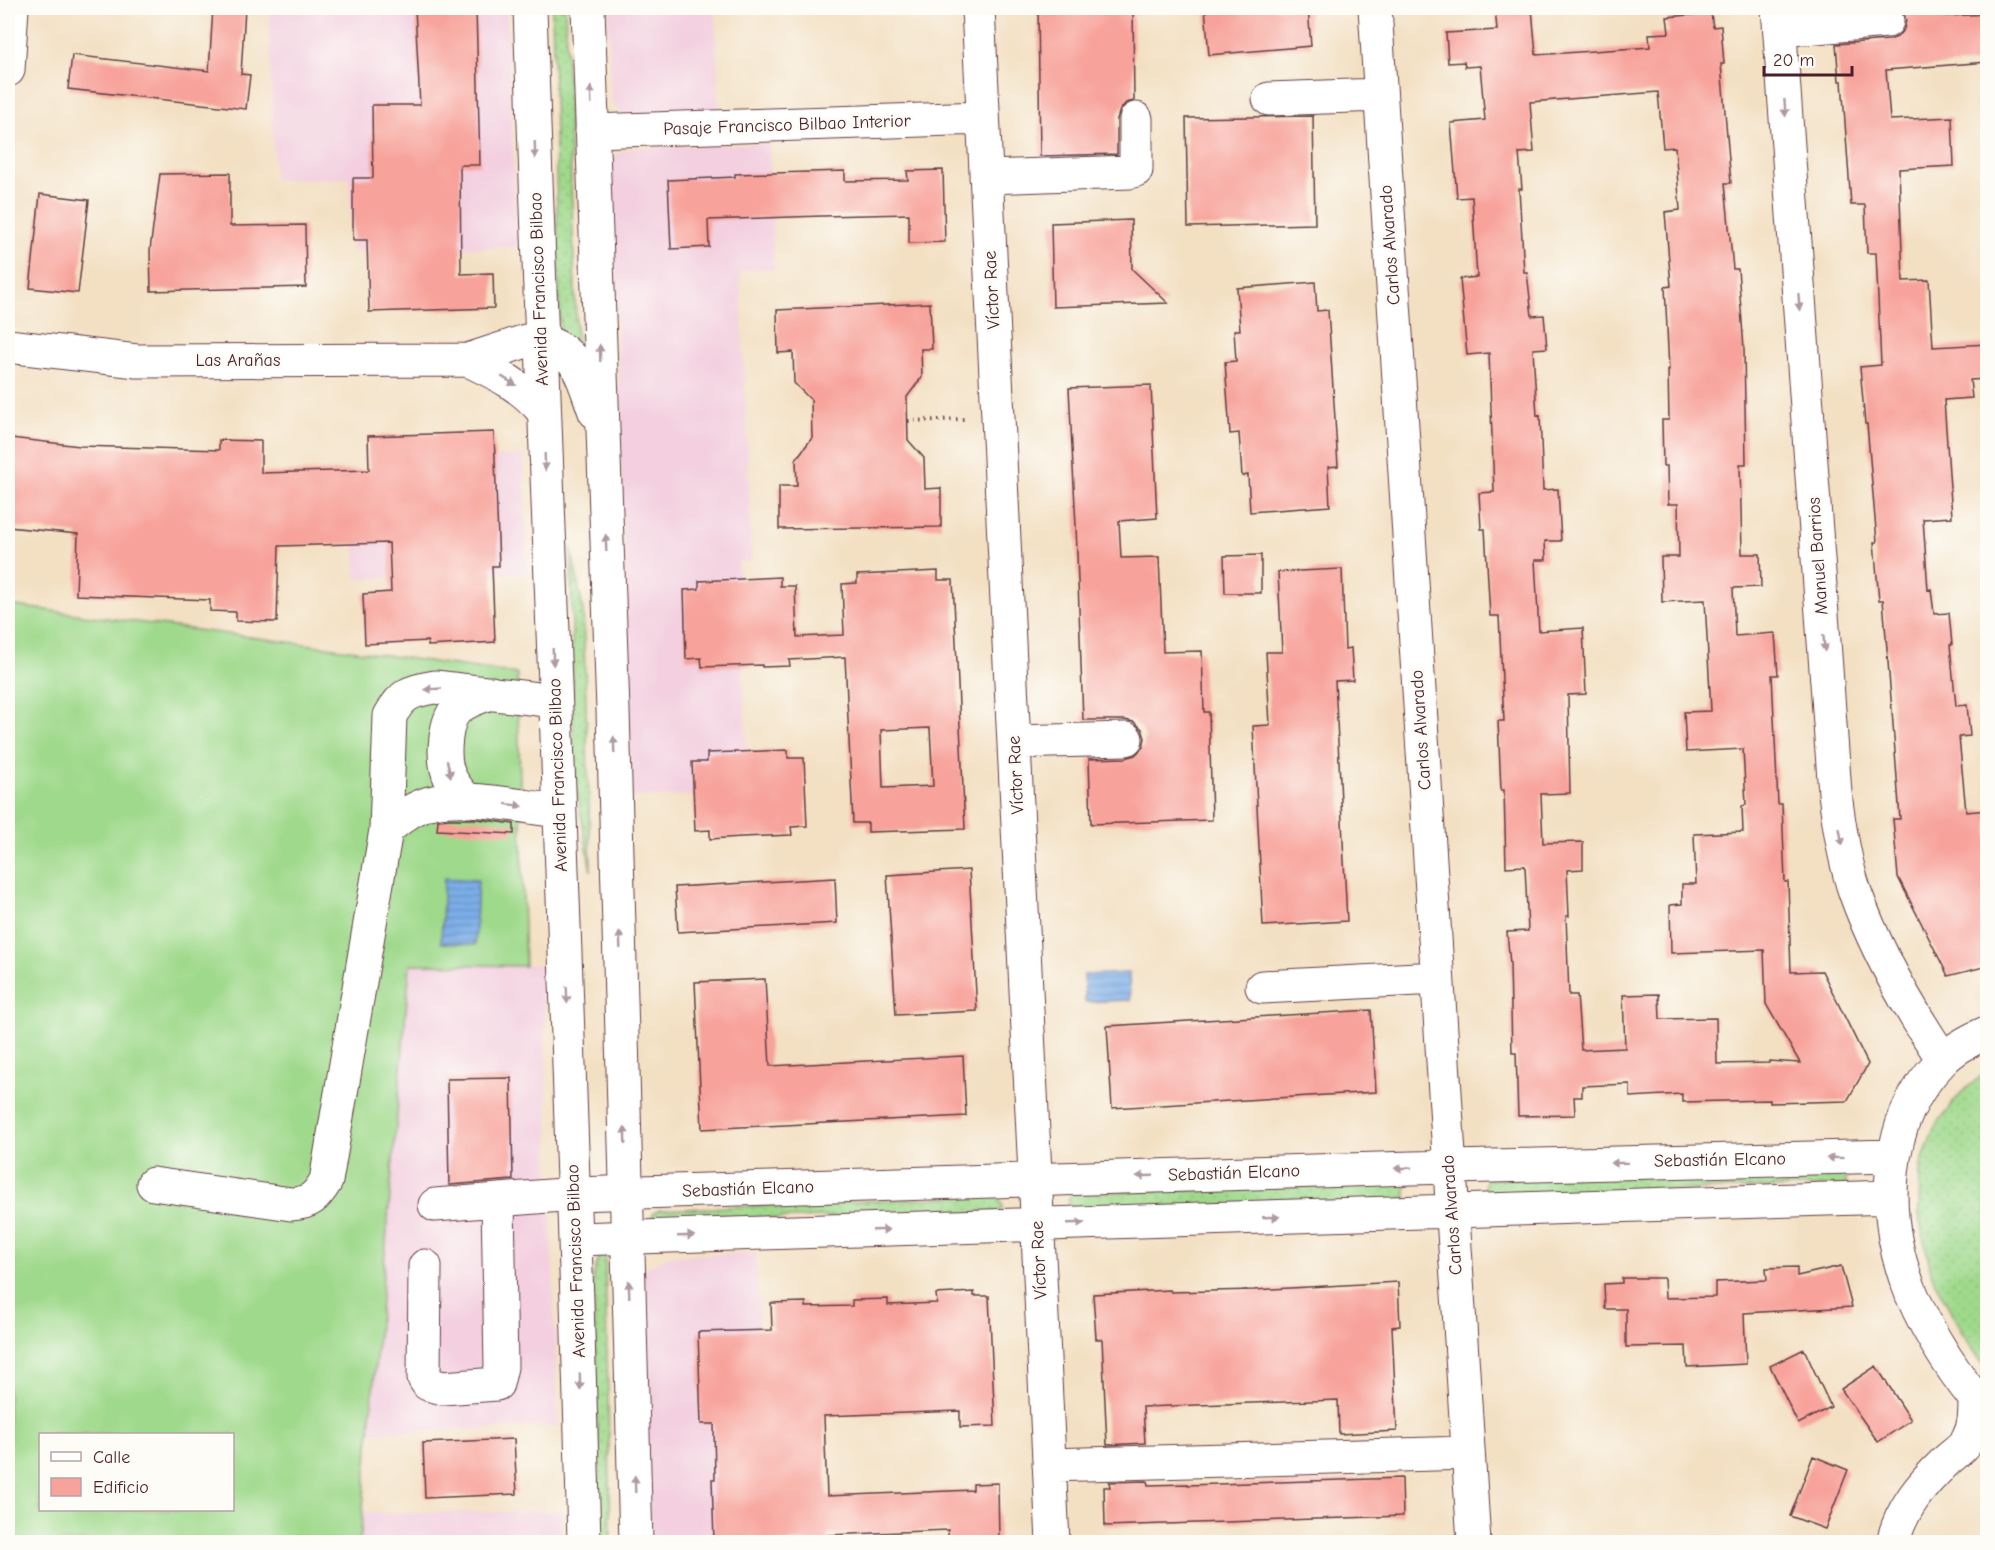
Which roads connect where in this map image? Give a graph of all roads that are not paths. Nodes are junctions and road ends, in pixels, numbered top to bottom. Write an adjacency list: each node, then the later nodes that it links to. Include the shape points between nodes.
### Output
1 (12, 8): 8 (street)
2 (530, 8): 15 (street, Avenida Francisco Bilbao, one-way to 15)
3 (588, 8): 13 (street, one-way to 3)
4 (978, 8): 11 (street, Víctor Rae)
5 (1375, 8): 9 (street, Carlos Alvarado)
6 (1779, 19): 7 (street, Manuel Barrios); 30 (street, Manuel Barrios, one-way to 30, via 1839,825 1855,892 1882,955)
7 (1887, 21)
8 (8, 69)
9 (1380, 95): 10 (street); 27 (street, Carlos Alvarado)
10 (1269, 99)
11 (983, 118): 13 (street, Pasaje Francisco Bilbao Interior); 14 (street, Víctor Rae)
12 (1136, 119): 14 (street, via 1136,170)
13 (592, 131): 19 (street, one-way to 13)
14 (986, 177): 23 (street, Víctor Rae)
15 (541, 340): 17 (street, Las Arañas); 18 (street, Avenida Francisco Bilbao); 19 (street, via 561,349 572,360)
16 (8, 346): 17 (street, Las Arañas, via 137,361)
17 (468, 360): 18 (street, Las Arañas, one-way to 18, via 530,394)
18 (543, 411): 21 (street, Avenida Francisco Bilbao, one-way to 21)
19 (603, 433): 35 (street, one-way to 19)
20 (491, 693): 21 (street); 24 (street, one-way to 24, via 459,707 446,733 447,769 456,789); 26 (street, one-way to 26, via 435,687 415,690 399,700 390,716)
21 (555, 701): 25 (street, Avenida Francisco Bilbao)
22 (1126, 738): 23 (street)
23 (1014, 742): 33 (street, Víctor Rae)
24 (468, 801): 25 (street, one-way to 25); 26 (street, via 435,801 404,814)
25 (559, 811): 36 (street, Avenida Francisco Bilbao, one-way to 36)
26 (386, 830): 34 (street, via 326,1181 317,1195 291,1204)
27 (1437, 978): 28 (street); 32 (street, Carlos Alvarado)
28 (1262, 987)
29 (1988, 1032): 30 (street)
30 (1943, 1059): 31 (street, via 1907,1111)
31 (1893, 1156): 32 (street, Sebastián Elcano, one-way to 32); 37 (street)
32 (1449, 1167): 33 (street, Sebastián Elcano, one-way to 33); 40 (street, Carlos Alvarado)
33 (1035, 1179): 35 (street, Sebastián Elcano); 41 (street, Víctor Rae)
34 (153, 1184)
35 (627, 1193): 36 (street, Sebastián Elcano); 42 (street)
36 (574, 1194): 38 (street, Sebastián Elcano); 43 (street, Avenida Francisco Bilbao)
37 (1891, 1197): 40 (street); 45 (street, via 1898,1251 1912,1296 1939,1347)
38 (498, 1200): 39 (street, Sebastián Elcano); 44 (street, via 501,1366 496,1384 443,1388 428,1384 424,1378)
39 (435, 1205)
40 (1452, 1211): 41 (street, one-way to 40); 47 (street, Carlos Alvarado)
41 (1037, 1225): 42 (street, one-way to 41); 48 (street, Víctor Rae)
42 (628, 1238): 43 (street); 50 (street, one-way to 42)
43 (576, 1239): 49 (street, Avenida Francisco Bilbao, one-way to 49)
44 (425, 1266)
45 (1981, 1406): 46 (street, via 1975,1422)
46 (1978, 1440): 53 (street, via 1937,1470 1909,1503)
47 (1468, 1454): 48 (street); 52 (street, Carlos Alvarado)
48 (1049, 1465): 51 (street, Víctor Rae)
49 (584, 1542)
50 (636, 1542)
51 (1053, 1542)
52 (1474, 1542)
53 (1893, 1542)

